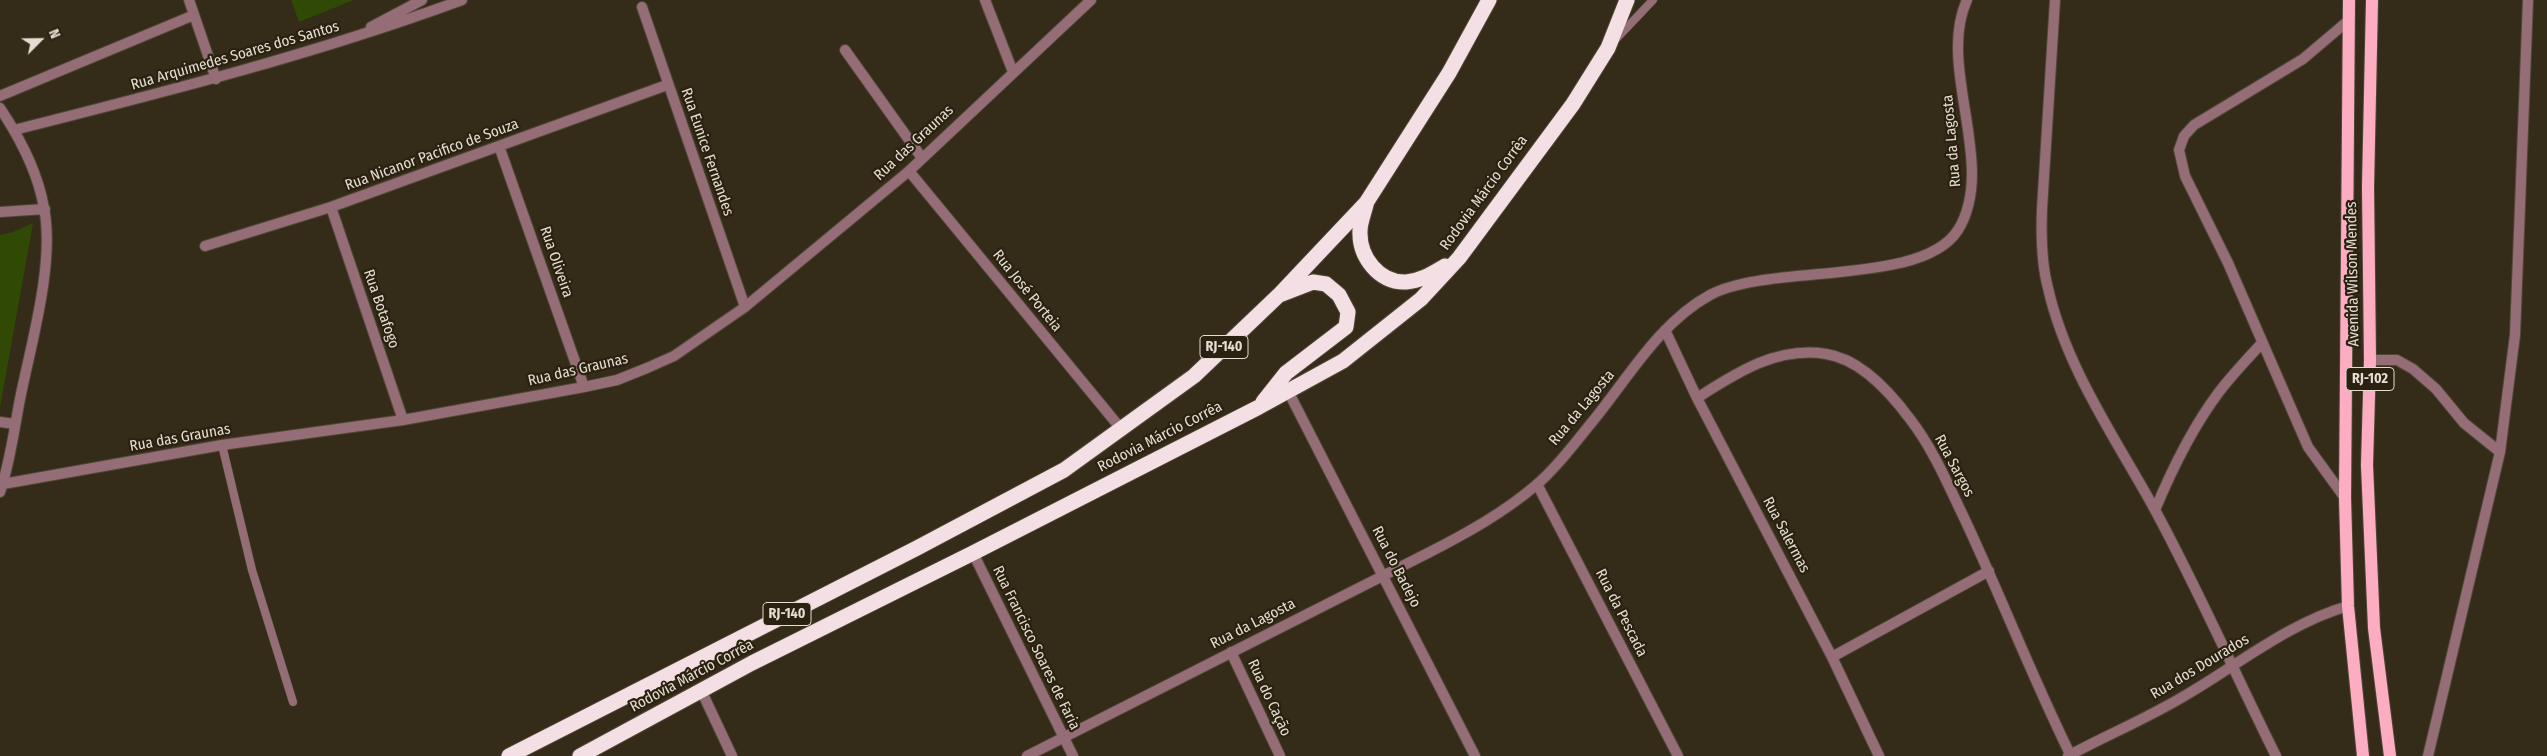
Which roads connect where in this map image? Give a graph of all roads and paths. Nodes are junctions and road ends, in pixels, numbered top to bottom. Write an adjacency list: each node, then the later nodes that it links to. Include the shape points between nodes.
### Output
1 (189, 0): 15 (street)
2 (422, 0): 17 (street)
3 (462, 0): 17 (street, Rua Arquimedes Soares dos Santos)
4 (985, 0): 20 (street)
5 (1091, 0): 20 (street, Rua das Graunas)
6 (1489, 0): 29 (highway, Rodovia Márcio Corrêa / RJ-140, via 1449,73)
7 (1627, 0): 18 (highway, Rodovia Márcio Corrêa / RJ-140)
8 (1652, 0): 18 (lane)
9 (1967, 0): 37 (street, Rua da Lagosta, via 1960,24 1959,46 1972,169 1971,198 1956,233 1935,249 1886,266 1771,279 1722,290 1696,304)
10 (2055, 0): 53 (street, via 2041,242 2047,286 2077,370)
11 (2349, 0): 16 (main road, Avenida Wilson Mendes / RJ-102)
12 (2372, 0): 39 (main road, Avenida Wilson Mendes / RJ-102, via 2368,187)
13 (2528, 0): 49 (street, via 2516,335)
14 (642, 7): 22 (street, Rua Eunice Fernandes)
15 (194, 15): 21 (street); 23 (street)
16 (2348, 20): 38 (street, via 2303,59 2194,125 2180,143 2180,162 2185,176 2228,262); 52 (main road, Avenida Wilson Mendes / RJ-102)
17 (341, 42): 21 (street, Rua Arquimedes Soares dos Santos)
18 (1608, 48): 34 (highway, Rodovia Márcio Corrêa / RJ-140, via 1573,104)
19 (845, 50): 27 (street)
20 (1013, 72): 27 (street, Rua das Graunas)
21 (216, 79): 25 (street, Rua Arquimedes Soares dos Santos)
22 (667, 85): 26 (street, Rua Nicanor Pacifico de Souza); 36 (street, Rua Eunice Fernandes)
23 (0, 96)
24 (0, 108): 25 (street)
25 (14, 130): 31 (street)
26 (500, 146): 30 (street, Rua Nicanor Pacifico de Souza); 40 (street, Rua Oliveira)
27 (922, 158): 28 (street, Rua das Graunas)
28 (909, 171): 36 (street, Rua das Graunas); 47 (street, Rua José Porteia)
29 (1366, 203): 34 (highway, via 1359,230 1362,249 1371,266 1386,278 1405,282 1424,279); 35 (highway, Rodovia Márcio Corrêa / RJ-140)
30 (330, 207): 33 (street, Rua Nicanor Pacifico de Souza); 44 (street, Rua Botafogo)
31 (45, 209): 32 (street); 46 (street, via 42,290)
32 (0, 212)
33 (205, 246)
34 (1459, 258): 41 (highway, Rodovia Márcio Corrêa / RJ-140, via 1421,299 1343,361)
35 (1280, 294): 43 (highway, via 1313,282 1326,284 1339,295 1348,312 1346,326 1286,373); 47 (highway, Rodovia Márcio Corrêa / RJ-140, via 1194,376)
36 (745, 307): 40 (street, Rua das Graunas, via 674,356 617,380)
37 (1665, 330): 42 (street, Rua Salermas); 50 (street, Rua da Lagosta, via 1588,427)
38 (2262, 342): 52 (street, via 2308,447); 53 (street, via 2218,392 2193,431)
39 (2370, 360): 49 (street, via 2397,360 2412,369 2436,389 2464,423); 76 (main road, Avenida Wilson Mendes / RJ-102, via 2367,465 2374,628)
40 (584, 387): 44 (street, Rua das Graunas)
41 (1288, 391): 43 (highway, Rodovia Márcio Corrêa / RJ-140); 56 (street, Rua do Badejo)
42 (1697, 398): 55 (street, Rua Sargos, via 1735,373 1784,354 1827,354 1848,361 1874,379 1911,419 1941,468); 59 (street, Rua Salermas)
43 (1259, 407): 54 (highway, Rodovia Márcio Corrêa / RJ-140)
44 (402, 420): 48 (street, Rua das Graunas)
45 (0, 422): 46 (street)
46 (15, 424): 51 (street)
47 (1122, 430): 64 (highway, Rodovia Márcio Corrêa / RJ-140, via 1047,479)
48 (222, 445): 51 (street, Rua das Graunas); 62 (lane, via 252,570)
49 (2500, 452): 77 (street)
50 (1537, 484): 56 (street, Rua da Lagosta, via 1472,531); 71 (street, Rua da Pescada)
51 (1, 488)
52 (2345, 498): 57 (main road, Avenida Wilson Mendes / RJ-102)
53 (2155, 510): 60 (street, via 2192,578)
54 (973, 553): 61 (highway, Rodovia Márcio Corrêa / RJ-140); 63 (street, Rua Francisco Soares de Faria)
55 (1989, 571): 59 (street); 73 (street, Rua Sargos)
56 (1383, 575): 58 (street, Rua da Lagosta); 70 (street, Rua do Badejo)
57 (2348, 606): 60 (street, Rua dos Dourados, via 2324,613 2282,634); 75 (main road, Avenida Wilson Mendes / RJ-102)
58 (1231, 652): 63 (street, Rua da Lagosta); 69 (street, Rua do Cação)
59 (1832, 657): 72 (street, Rua Salermas)
60 (2231, 668): 73 (street, Rua dos Dourados, via 2184,697); 74 (street)
61 (701, 690): 65 (highway, Rodovia Márcio Corrêa / RJ-140); 66 (street)
62 (293, 702)
63 (1064, 736): 67 (street, Rua da Lagosta); 68 (street, Rua Francisco Soares de Faria)
64 (510, 756)
65 (580, 756)
66 (732, 756)
67 (1027, 756)
68 (1073, 756)
69 (1280, 756)
70 (1475, 756)
71 (1678, 756)
72 (1878, 756)
73 (2070, 756)
74 (2276, 756)
75 (2363, 756)
76 (2390, 756)
77 (2428, 756)

